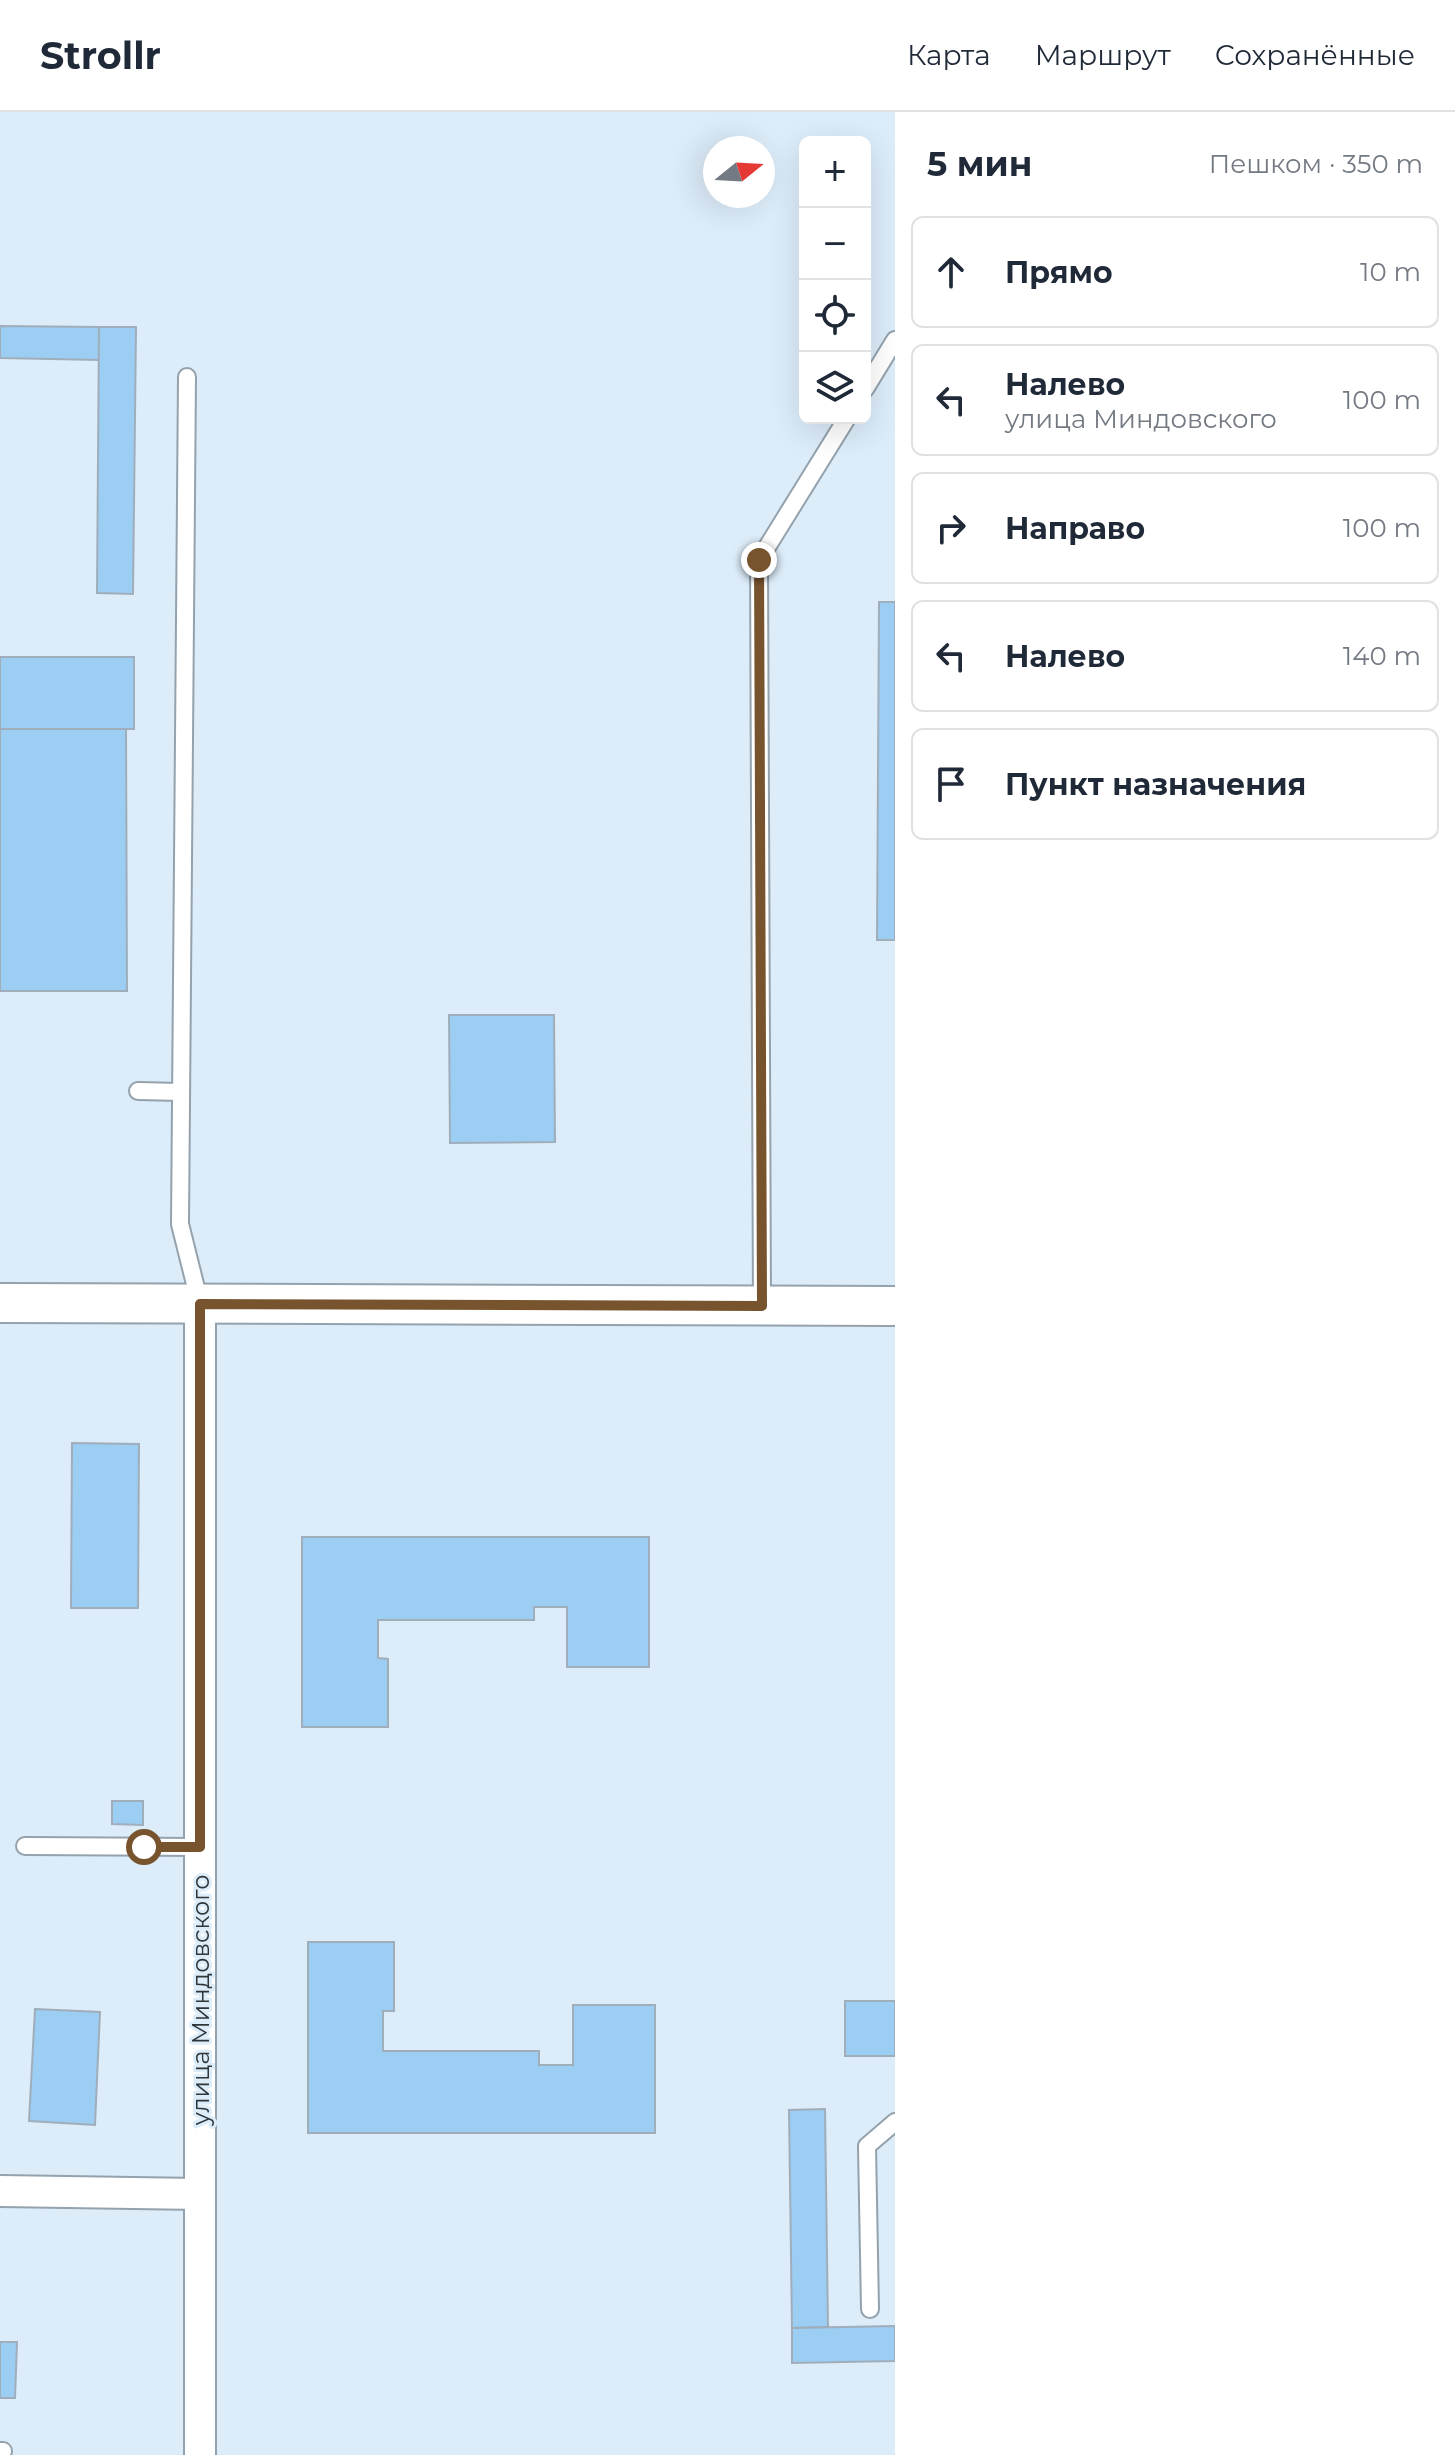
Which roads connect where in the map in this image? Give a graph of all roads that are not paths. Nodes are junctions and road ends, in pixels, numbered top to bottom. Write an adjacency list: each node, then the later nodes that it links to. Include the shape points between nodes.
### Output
1 (895, 340): 3 (lane)
2 (187, 377): 6 (lane)
3 (871, 379)
4 (843, 424): 9 (lane, via 759,560)
5 (138, 1091): 6 (lane)
6 (181, 1092): 8 (lane, via 180,1224)
7 (0, 1303): 8 (street)
8 (200, 1304): 9 (street); 12 (street, улица Миндовского)
9 (762, 1306): 10 (street)
10 (895, 1306)
11 (25, 1846): 12 (lane)
12 (200, 1847): 15 (street, улица Миндовского)
13 (895, 2122): 16 (lane, via 867,2146)
14 (0, 2191): 15 (street)
15 (200, 2194): 17 (street, улица Миндовского)
16 (870, 2309)
17 (200, 2455)

